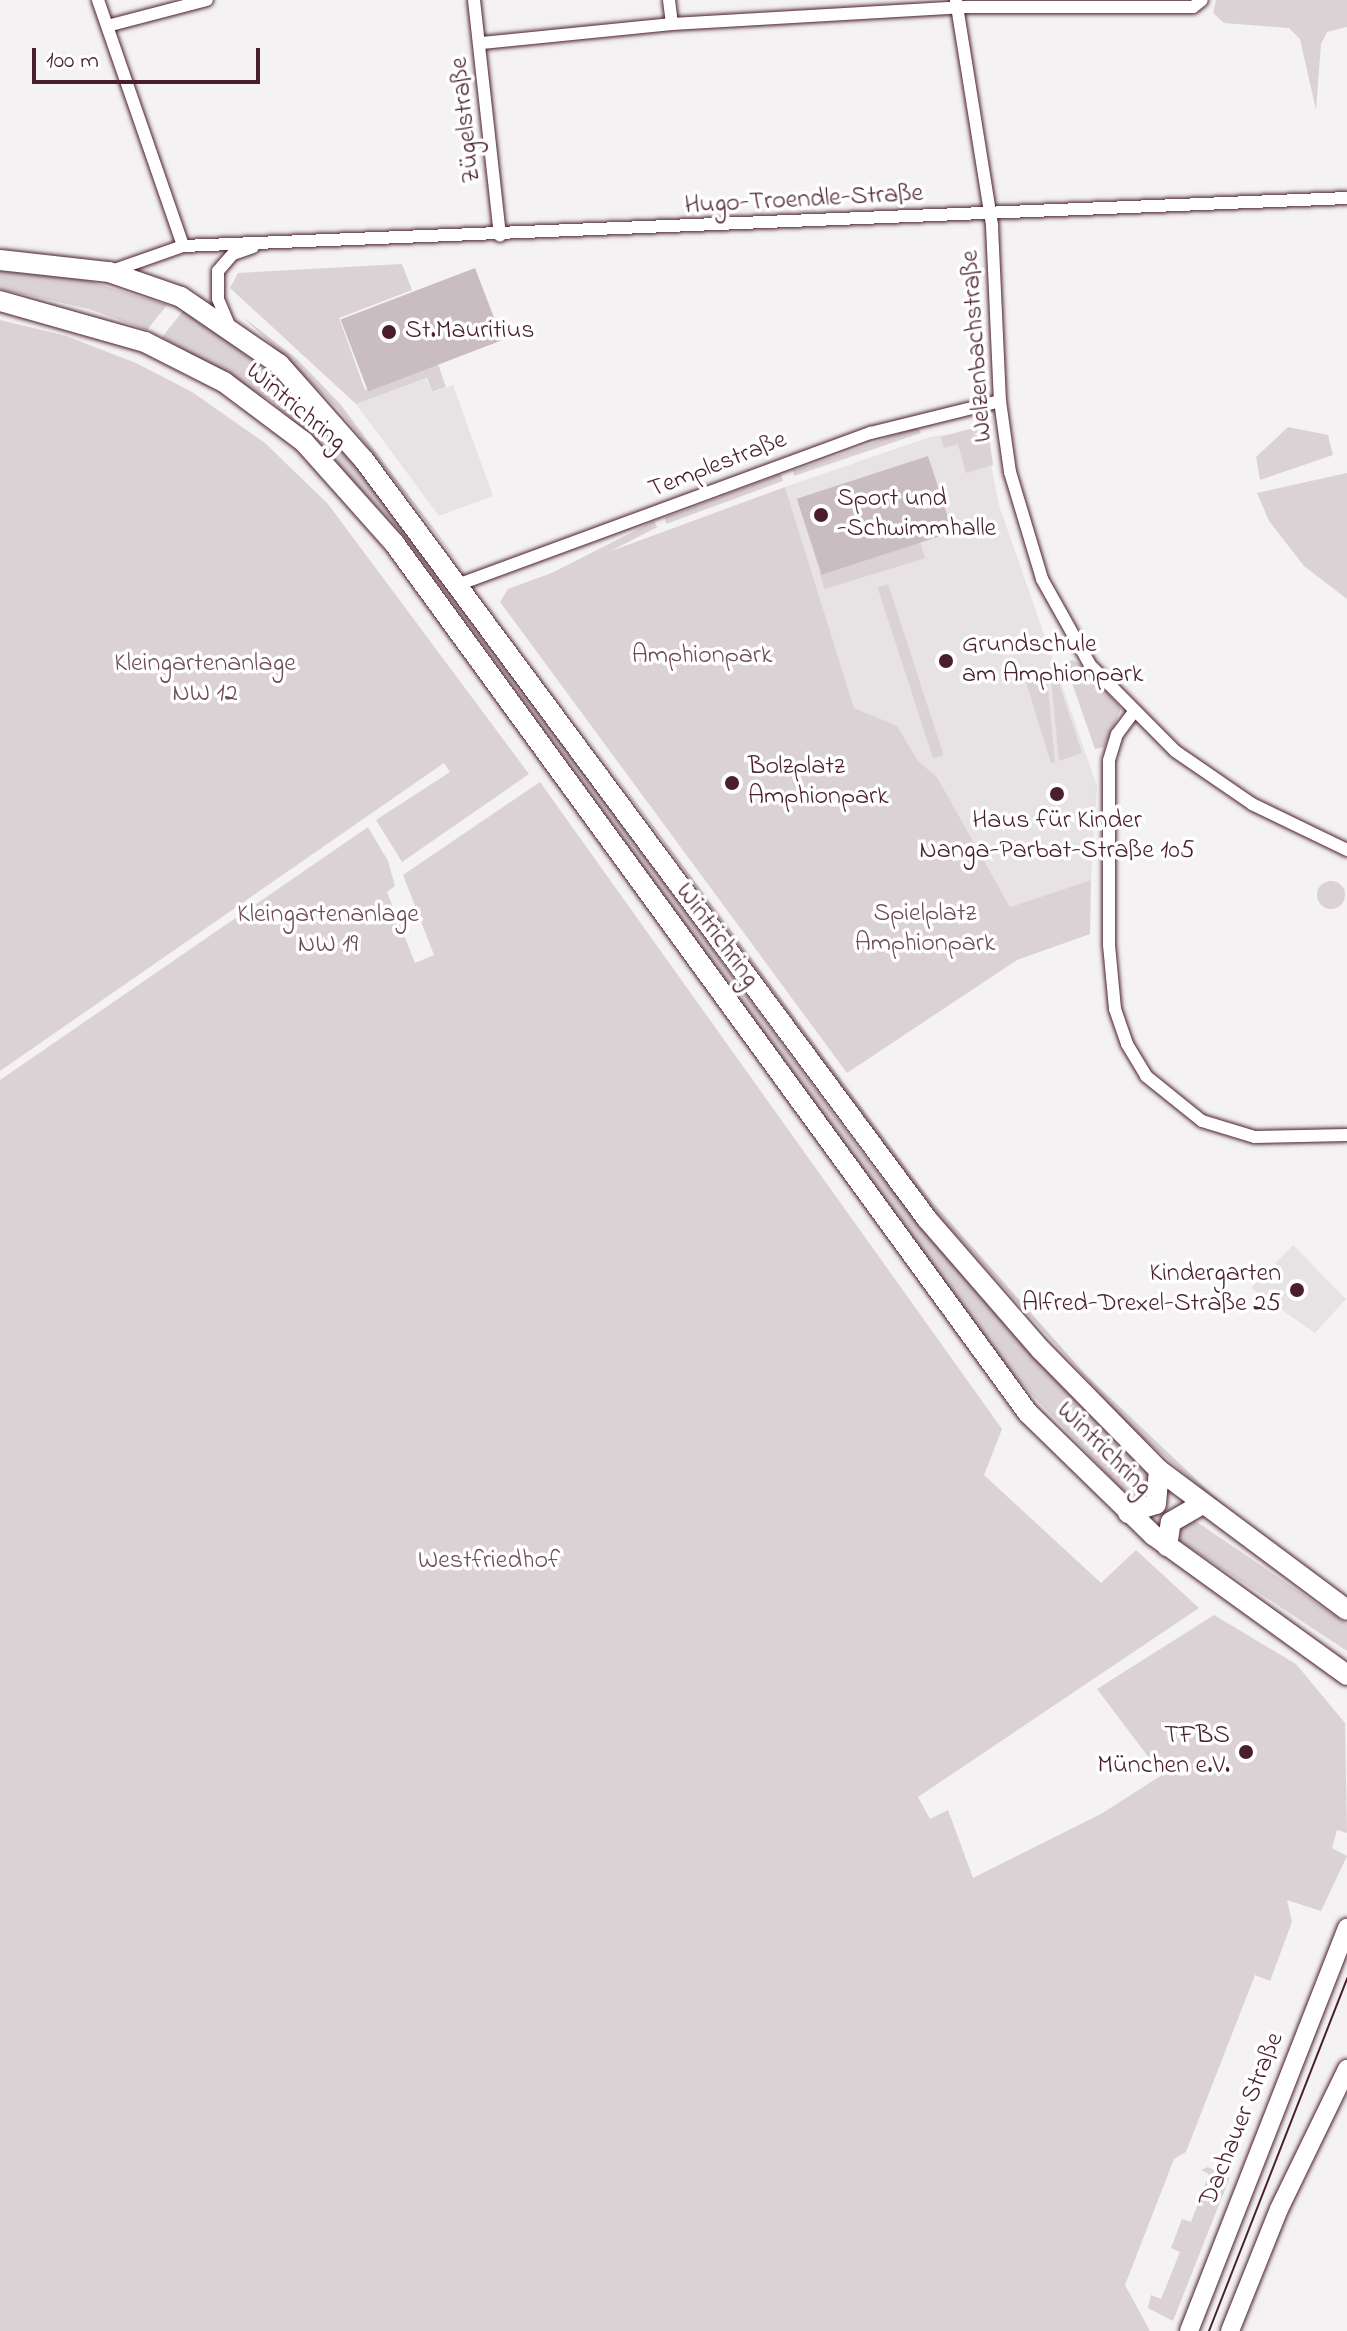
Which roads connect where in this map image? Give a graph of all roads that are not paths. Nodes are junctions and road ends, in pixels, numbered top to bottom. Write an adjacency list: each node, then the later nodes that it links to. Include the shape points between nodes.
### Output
1 (98, 0): 8 (street)
2 (207, 0): 8 (street)
3 (474, 0): 9 (street, Zügelstraße)
4 (669, 0): 7 (street)
5 (957, 4): 6 (street); 7 (street); 11 (street, Welzenbachstraße)
6 (1198, 4)
7 (672, 24): 9 (street)
8 (111, 25): 14 (street)
9 (482, 43): 12 (street, Zügelstraße)
10 (1347, 198): 11 (street, Hugo-Troendle-Straße)
11 (988, 214): 12 (street, Hugo-Troendle-Straße); 19 (street, Welzenbachstraße)
12 (500, 236): 13 (street, Hugo-Troendle-Straße)
13 (262, 243): 14 (street, Hugo-Troendle-Straße); 18 (street, Hugo-Troendle-Straße, via 233,254 218,271 218,299)
14 (183, 246): 16 (street, Hugo-Troendle-Straße)
15 (0, 260): 16 (main road, Wintrichring)
16 (109, 272): 18 (main road, Wintrichring, via 181,297)
17 (0, 301): 26 (main road, Wintrichring, via 145,342 224,382 304,442 341,481 394,543 689,943 989,1363 1028,1413)
18 (229, 325): 20 (main road, Wintrichring, via 327,413)
19 (1000, 401): 20 (street, Templestraße, via 859,437); 21 (street, Welzenbachstraße, via 1026,538 1090,665)
20 (457, 585): 24 (main road, Wintrichring, via 927,1219 1041,1350)
21 (1133, 713): 22 (street, Welzenbachstraße, via 1223,786); 23 (street, via 1117,734 1109,761 1109,945 1115,1009 1127,1044 1146,1076 1202,1121 1255,1137)
22 (1347, 850)
23 (1347, 1137)
24 (1159, 1470): 25 (main road, Wintrichring); 26 (main road, via 1156,1504)
25 (1201, 1505): 27 (main road, via 1171,1522); 28 (main road, Wintrichring)
26 (1128, 1513): 27 (main road, Wintrichring)
27 (1167, 1546): 29 (main road, Wintrichring)
28 (1347, 1610)
29 (1340, 1670): 30 (main road)
30 (1347, 1690)
31 (1347, 1928): 33 (main road, Dachauer Straße)
32 (1344, 2081): 34 (main road)
33 (1189, 2331)
34 (1230, 2331)

